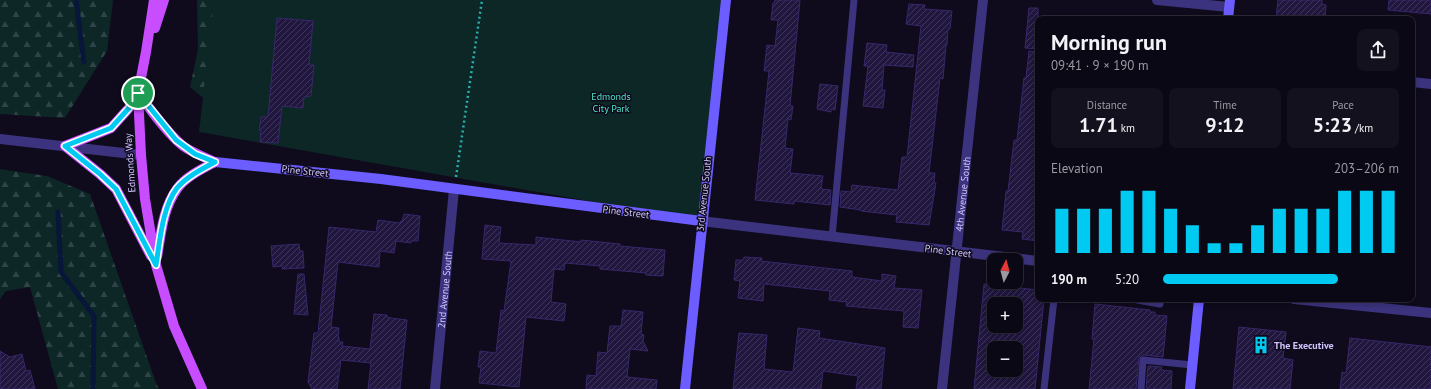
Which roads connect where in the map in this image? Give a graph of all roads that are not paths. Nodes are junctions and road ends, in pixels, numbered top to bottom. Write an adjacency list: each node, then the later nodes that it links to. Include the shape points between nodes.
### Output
1 (154, 0): 9 (main road, Edmonds Way)
2 (164, 0): 9 (main road)
3 (726, 0): 18 (street, 3rd Avenue South)
4 (854, 0): 19 (lane)
5 (983, 0): 20 (street, 4th Avenue South)
6 (1157, 0): 7 (street)
7 (1229, 3): 8 (street)
8 (1228, 16)
9 (146, 52): 12 (main road, Edmonds Way)
10 (1415, 82): 11 (street)
11 (1431, 84)
12 (138, 93): 14 (main road, via 129,108 111,128); 15 (main road, Edmonds Way); 16 (main road, via 176,140 195,154)
13 (0, 139): 14 (street)
14 (65, 146): 15 (street); 22 (main road, via 116,189)
15 (141, 155): 22 (main road, Edmonds Way, via 145,200)
16 (215, 162): 17 (street, Pine Street); 22 (main road, via 177,188 166,208)
17 (454, 189): 18 (street, Pine Street); 31 (street, 2nd Avenue South)
18 (701, 222): 19 (street, Pine Street); 32 (street, 3rd Avenue South)
19 (832, 237): 20 (street, Pine Street)
20 (957, 252): 21 (street, Pine Street); 33 (street, 4th Avenue South)
21 (1035, 261)
22 (156, 265): 30 (main road, Edmonds Way, via 174,326)
23 (1054, 302): 34 (lane)
24 (1149, 302): 27 (lane)
25 (1199, 302): 29 (street)
26 (1323, 302): 28 (street)
27 (1160, 304)
28 (1431, 313)
29 (1192, 365): 35 (lane, via 1143,360); 36 (street)
30 (202, 389)
31 (435, 389)
32 (685, 389)
33 (942, 389)
34 (1044, 389)
35 (1141, 389)
36 (1190, 389)

